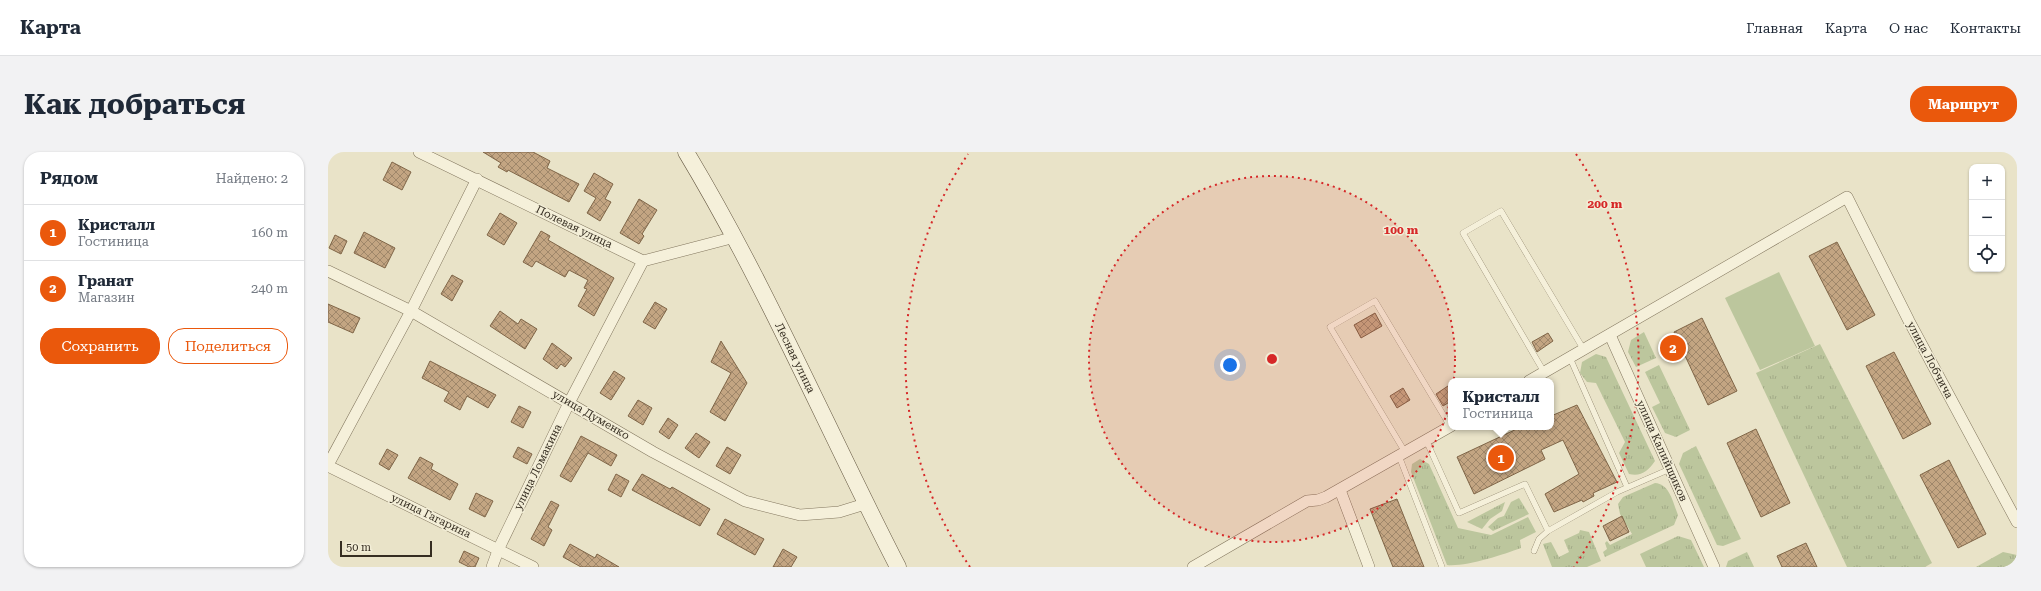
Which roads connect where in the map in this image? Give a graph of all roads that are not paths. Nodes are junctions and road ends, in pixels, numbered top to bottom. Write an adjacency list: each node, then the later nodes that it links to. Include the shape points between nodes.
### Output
1 (419, 152): 3 (street, Полевая улица)
2 (686, 152): 4 (street, Лесная улица)
3 (477, 179): 5 (street, Полевая улица); 7 (street)
4 (735, 237): 5 (street); 22 (street, Лесная улица)
5 (643, 261): 13 (street, улица Ломакина)
6 (328, 271): 7 (street, улица Думенко)
7 (411, 311): 13 (street, улица Думенко); 18 (street)
8 (1610, 335): 9 (street); 19 (street, улица Калийщиков); 23 (street, улица Лобчича, via 1847,197 1909,321)
9 (1584, 350): 10 (street); 11 (lane, via 1501,211 1463,233)
10 (1570, 358): 11 (street); 20 (lane)
11 (1544, 372): 12 (street)
12 (1534, 378)
13 (569, 402): 22 (street, улица Думенко, via 653,452 745,501 800,515 839,512); 25 (street, улица Ломакина)
14 (1448, 421): 17 (lane, via 1375,301 1330,328)
15 (1448, 428): 16 (street)
16 (1426, 440): 17 (street); 24 (lane, via 1459,513 1525,484)
17 (1402, 454): 21 (street); 32 (lane)
18 (328, 465): 25 (street, улица Гагарина)
19 (1670, 469): 20 (lane); 33 (street, улица Калийщиков)
20 (1627, 487): 24 (lane)
21 (1340, 490): 30 (street, via 1318,500 1306,501); 31 (street)
22 (865, 504): 29 (street, Лесная улица)
23 (2017, 522)
24 (1548, 531): 26 (lane, via 1538,539)
25 (499, 548): 27 (street, улица Ломакина); 28 (street, улица Гагарина)
26 (1534, 551)
27 (492, 567)
28 (533, 567)
29 (898, 567)
30 (1193, 567)
31 (1369, 567)
32 (1442, 567)
33 (1714, 567)

